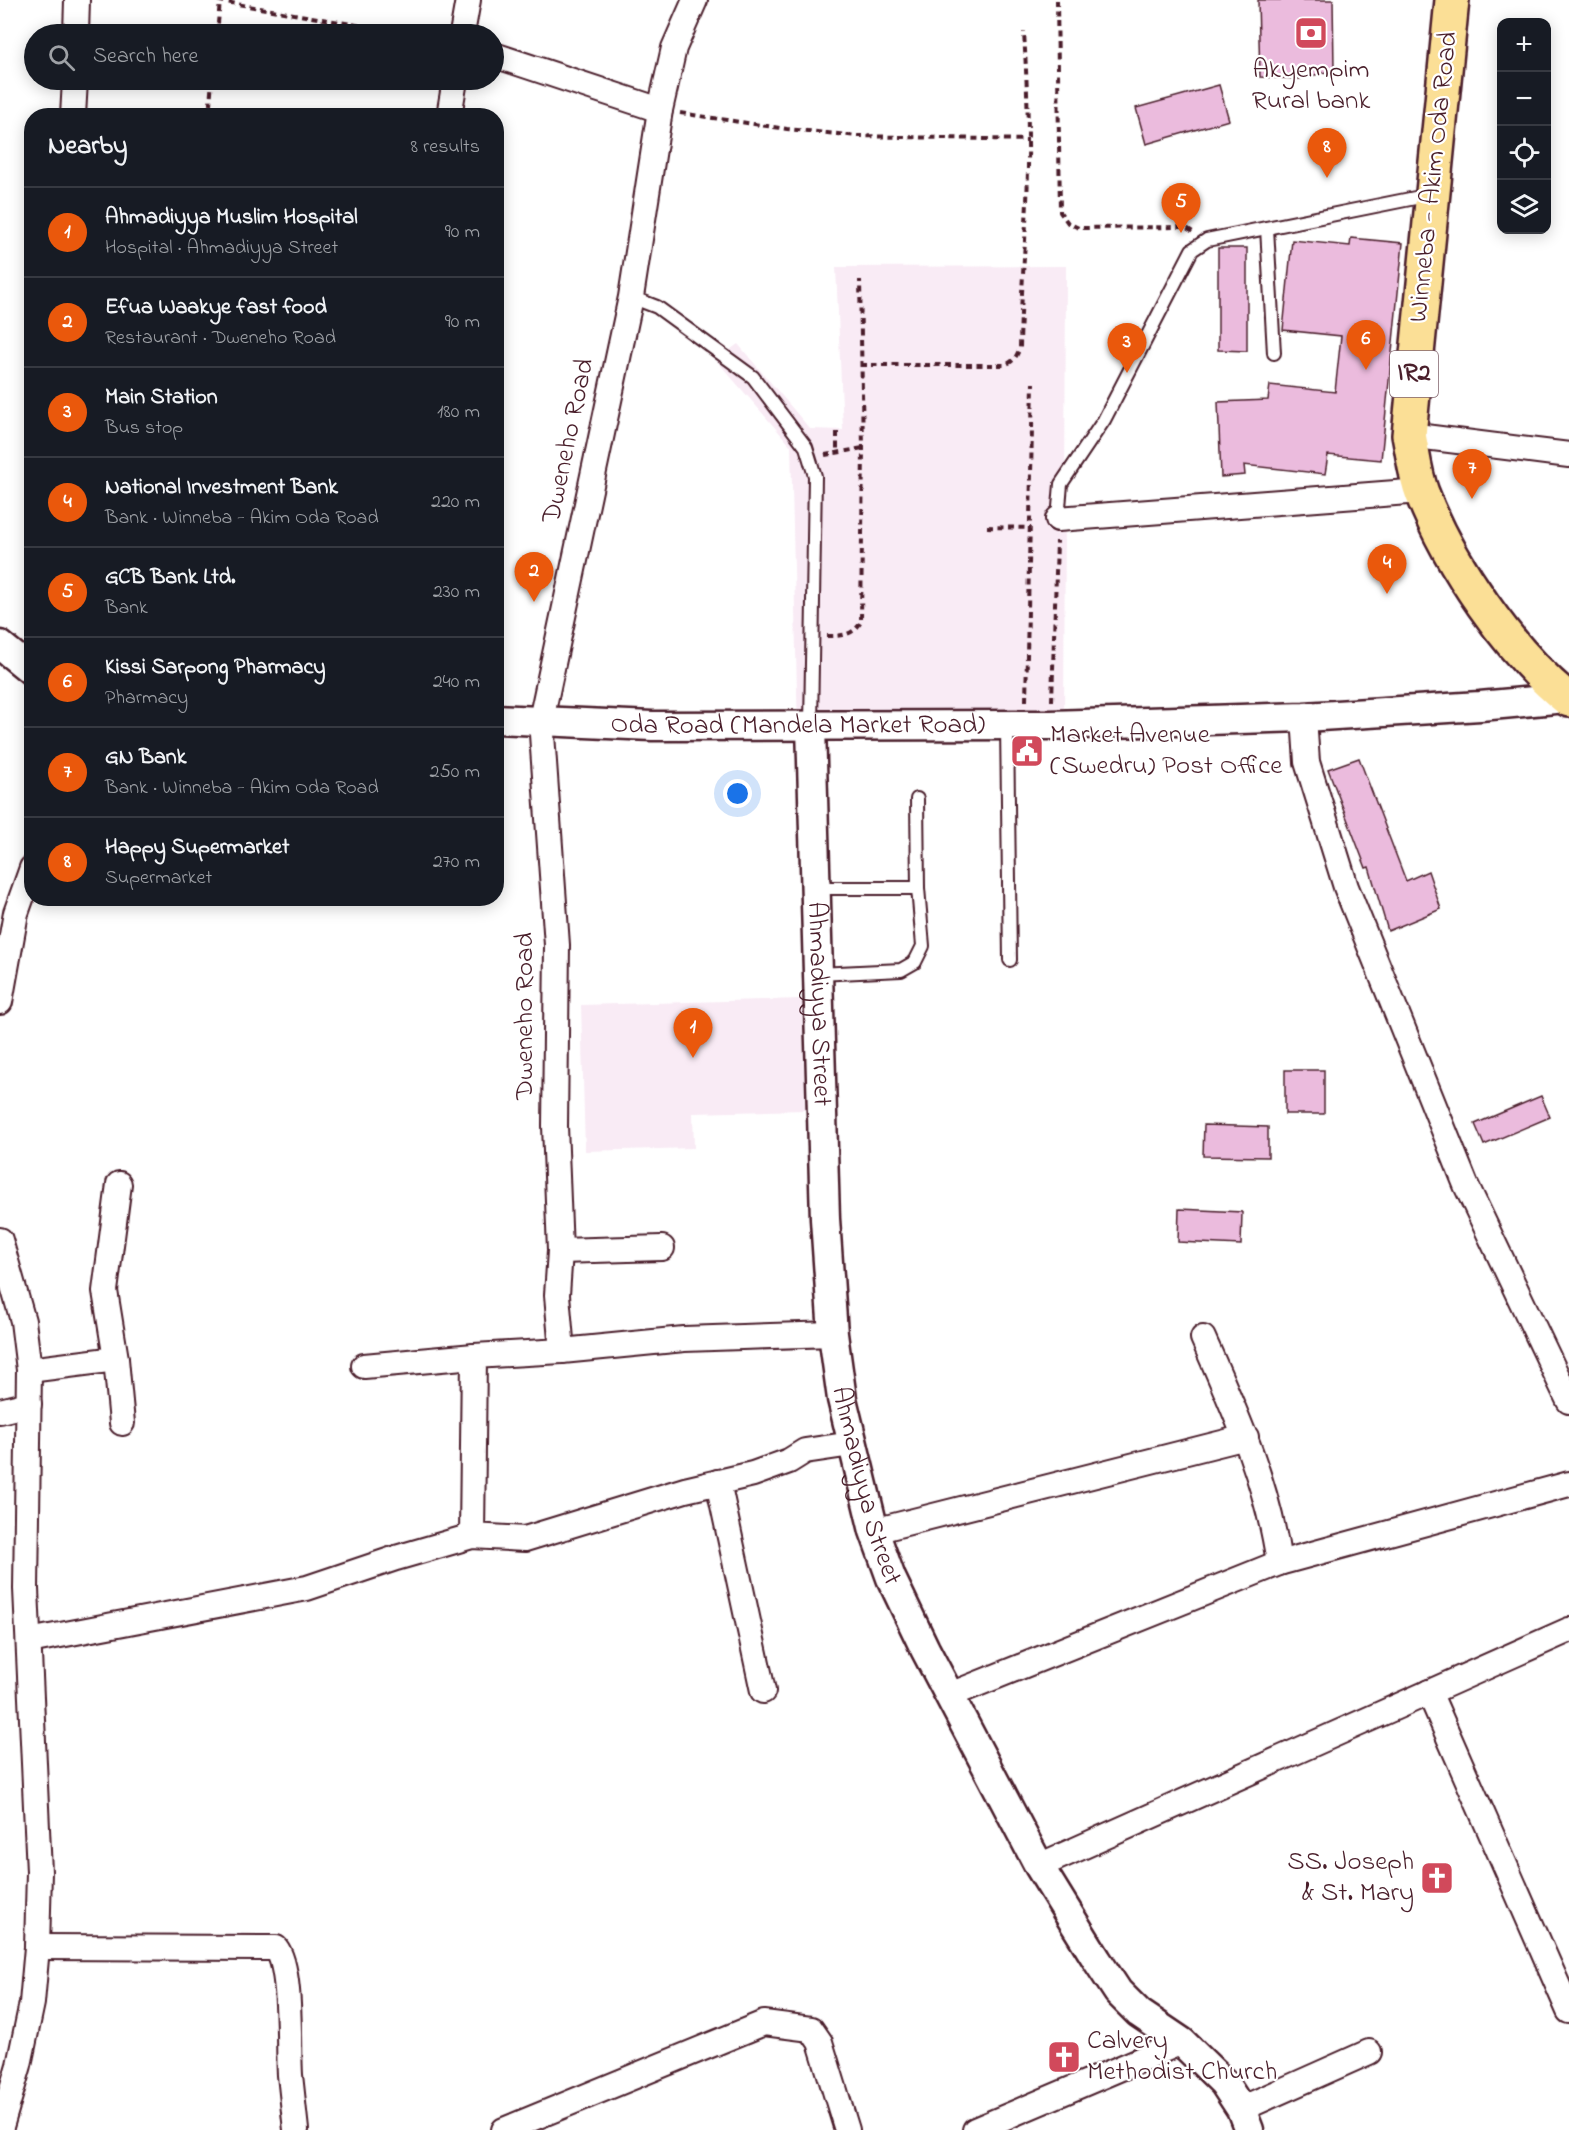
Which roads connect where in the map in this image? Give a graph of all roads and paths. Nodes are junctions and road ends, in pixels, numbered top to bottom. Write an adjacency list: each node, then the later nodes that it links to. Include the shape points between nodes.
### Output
1 (77, 0): 6 (street)
2 (468, 0): 9 (street)
3 (695, 0): 18 (street, Dweneho Road, via 674,48)
4 (1057, 0): 22 (path, via 1060,212 1068,223 1079,228 1185,227)
5 (1452, 0): 20 (main road, Winneba - Akim Oda Road / IR2)
6 (76, 24)
7 (217, 24): 8 (path, via 220,1)
8 (351, 24)
9 (464, 24)
10 (1024, 32): 19 (path)
11 (504, 58): 18 (street)
12 (74, 90): 15 (street)
13 (211, 90): 16 (path)
14 (453, 90): 17 (street)
15 (73, 108)
16 (210, 108)
17 (450, 108)
18 (660, 110): 19 (path, via 858,136); 24 (street, Dweneho Road)
19 (1028, 140): 26 (path, via 1020,348 1012,362)
20 (1431, 195): 21 (lane); 29 (main road, Winneba - Akim Oda Road / IR2)
21 (1267, 228): 22 (lane); 25 (lane)
22 (1207, 240): 35 (lane, via 1192,250 1104,420 1061,484)
23 (860, 280): 26 (path)
24 (631, 297): 33 (lane, via 657,307 753,377); 44 (street, Dweneho Road)
25 (1274, 353)
26 (861, 365): 30 (path)
27 (1033, 383): 37 (path)
28 (837, 432): 31 (path)
29 (1409, 435): 32 (street); 34 (main road, Winneba - Akim Oda Road / IR2)
30 (863, 448): 31 (path); 38 (path, via 861,622 855,631 842,636)
31 (837, 452): 33 (path)
32 (1569, 455)
33 (811, 458): 38 (lane, via 815,476)
34 (1421, 491): 35 (street); 41 (main road, Winneba - Akim Oda Road / IR2, via 1471,586 1510,640)
35 (1058, 519): 45 (path)
36 (987, 527): 37 (path)
37 (1031, 528): 45 (path)
38 (812, 636): 46 (lane)
39 (0, 645): 40 (street)
40 (24, 664)
41 (1568, 699): 42 (street, Oda Road (Mandela Market Road))
42 (1304, 717): 45 (street, Oda Road (Mandela Market Road)); 65 (street, via 1307,762 1346,887 1466,1185)
43 (504, 719): 44 (street, Oda Road (Mandela Market Road))
44 (541, 720): 46 (street, Oda Road (Mandela Market Road), via 652,726); 57 (street, Dweneho Road, via 557,945 555,1126)
45 (1028, 724): 46 (street, Oda Road (Mandela Market Road)); 51 (lane)
46 (811, 726): 48 (street, Ahmadiyya Street)
47 (917, 800): 49 (lane)
48 (815, 888): 49 (lane); 52 (street, Ahmadiyya Street)
49 (918, 888): 52 (lane, via 923,946 915,962 901,970)
50 (24, 890): 53 (street, via 16,913)
51 (1010, 960)
52 (818, 974): 58 (street, Ahmadiyya Street, via 825,1219)
53 (0, 1002)
54 (119, 1184): 62 (street, via 105,1292)
55 (0, 1240): 64 (street, via 23,1321)
56 (662, 1248): 57 (street)
57 (560, 1251): 60 (street, Dweneho Road, via 557,1295)
58 (833, 1334): 60 (street, via 684,1339); 70 (street, Ahmadiyya Street)
59 (1203, 1338): 69 (street)
60 (562, 1351): 61 (street)
61 (474, 1356): 63 (street); 74 (street)
62 (116, 1359): 64 (street); 68 (street)
63 (364, 1366)
64 (29, 1370): 66 (street)
65 (1569, 1401)
66 (29, 1404): 67 (street); 77 (street)
67 (0, 1411)
68 (122, 1423)
69 (1246, 1437): 73 (street); 75 (street, via 1274,1529)
70 (852, 1443): 71 (street, via 822,1446 753,1474); 73 (street, Ahmadiyya Street)
71 (718, 1482): 74 (street, via 525,1539); 78 (street)
72 (1569, 1484): 75 (street)
73 (874, 1530): 80 (street, Ahmadiyya Street, via 891,1578)
74 (472, 1536): 77 (street, via 307,1588)
75 (1279, 1563): 80 (street)
76 (1569, 1630): 79 (street)
77 (29, 1641): 82 (street, via 39,1872)
78 (763, 1691)
79 (1429, 1692): 81 (street); 83 (street)
80 (950, 1695): 81 (street, Ahmadiyya Street)
81 (1039, 1866): 84 (street, Ahmadiyya Street, via 1118,1992 1139,2013)
82 (37, 1947): 87 (street, via 32,2003); 88 (street, via 276,1948 285,1974)
83 (1569, 2011)
84 (1182, 2042): 86 (street, Ahmadiyya Street, via 1224,2083); 91 (street)
85 (1369, 2052): 86 (street)
86 (1245, 2119)
87 (0, 2130)
88 (296, 2130)
89 (504, 2130): 90 (street, via 764,2024 811,2029 820,2042)
90 (847, 2130)
91 (975, 2130)

